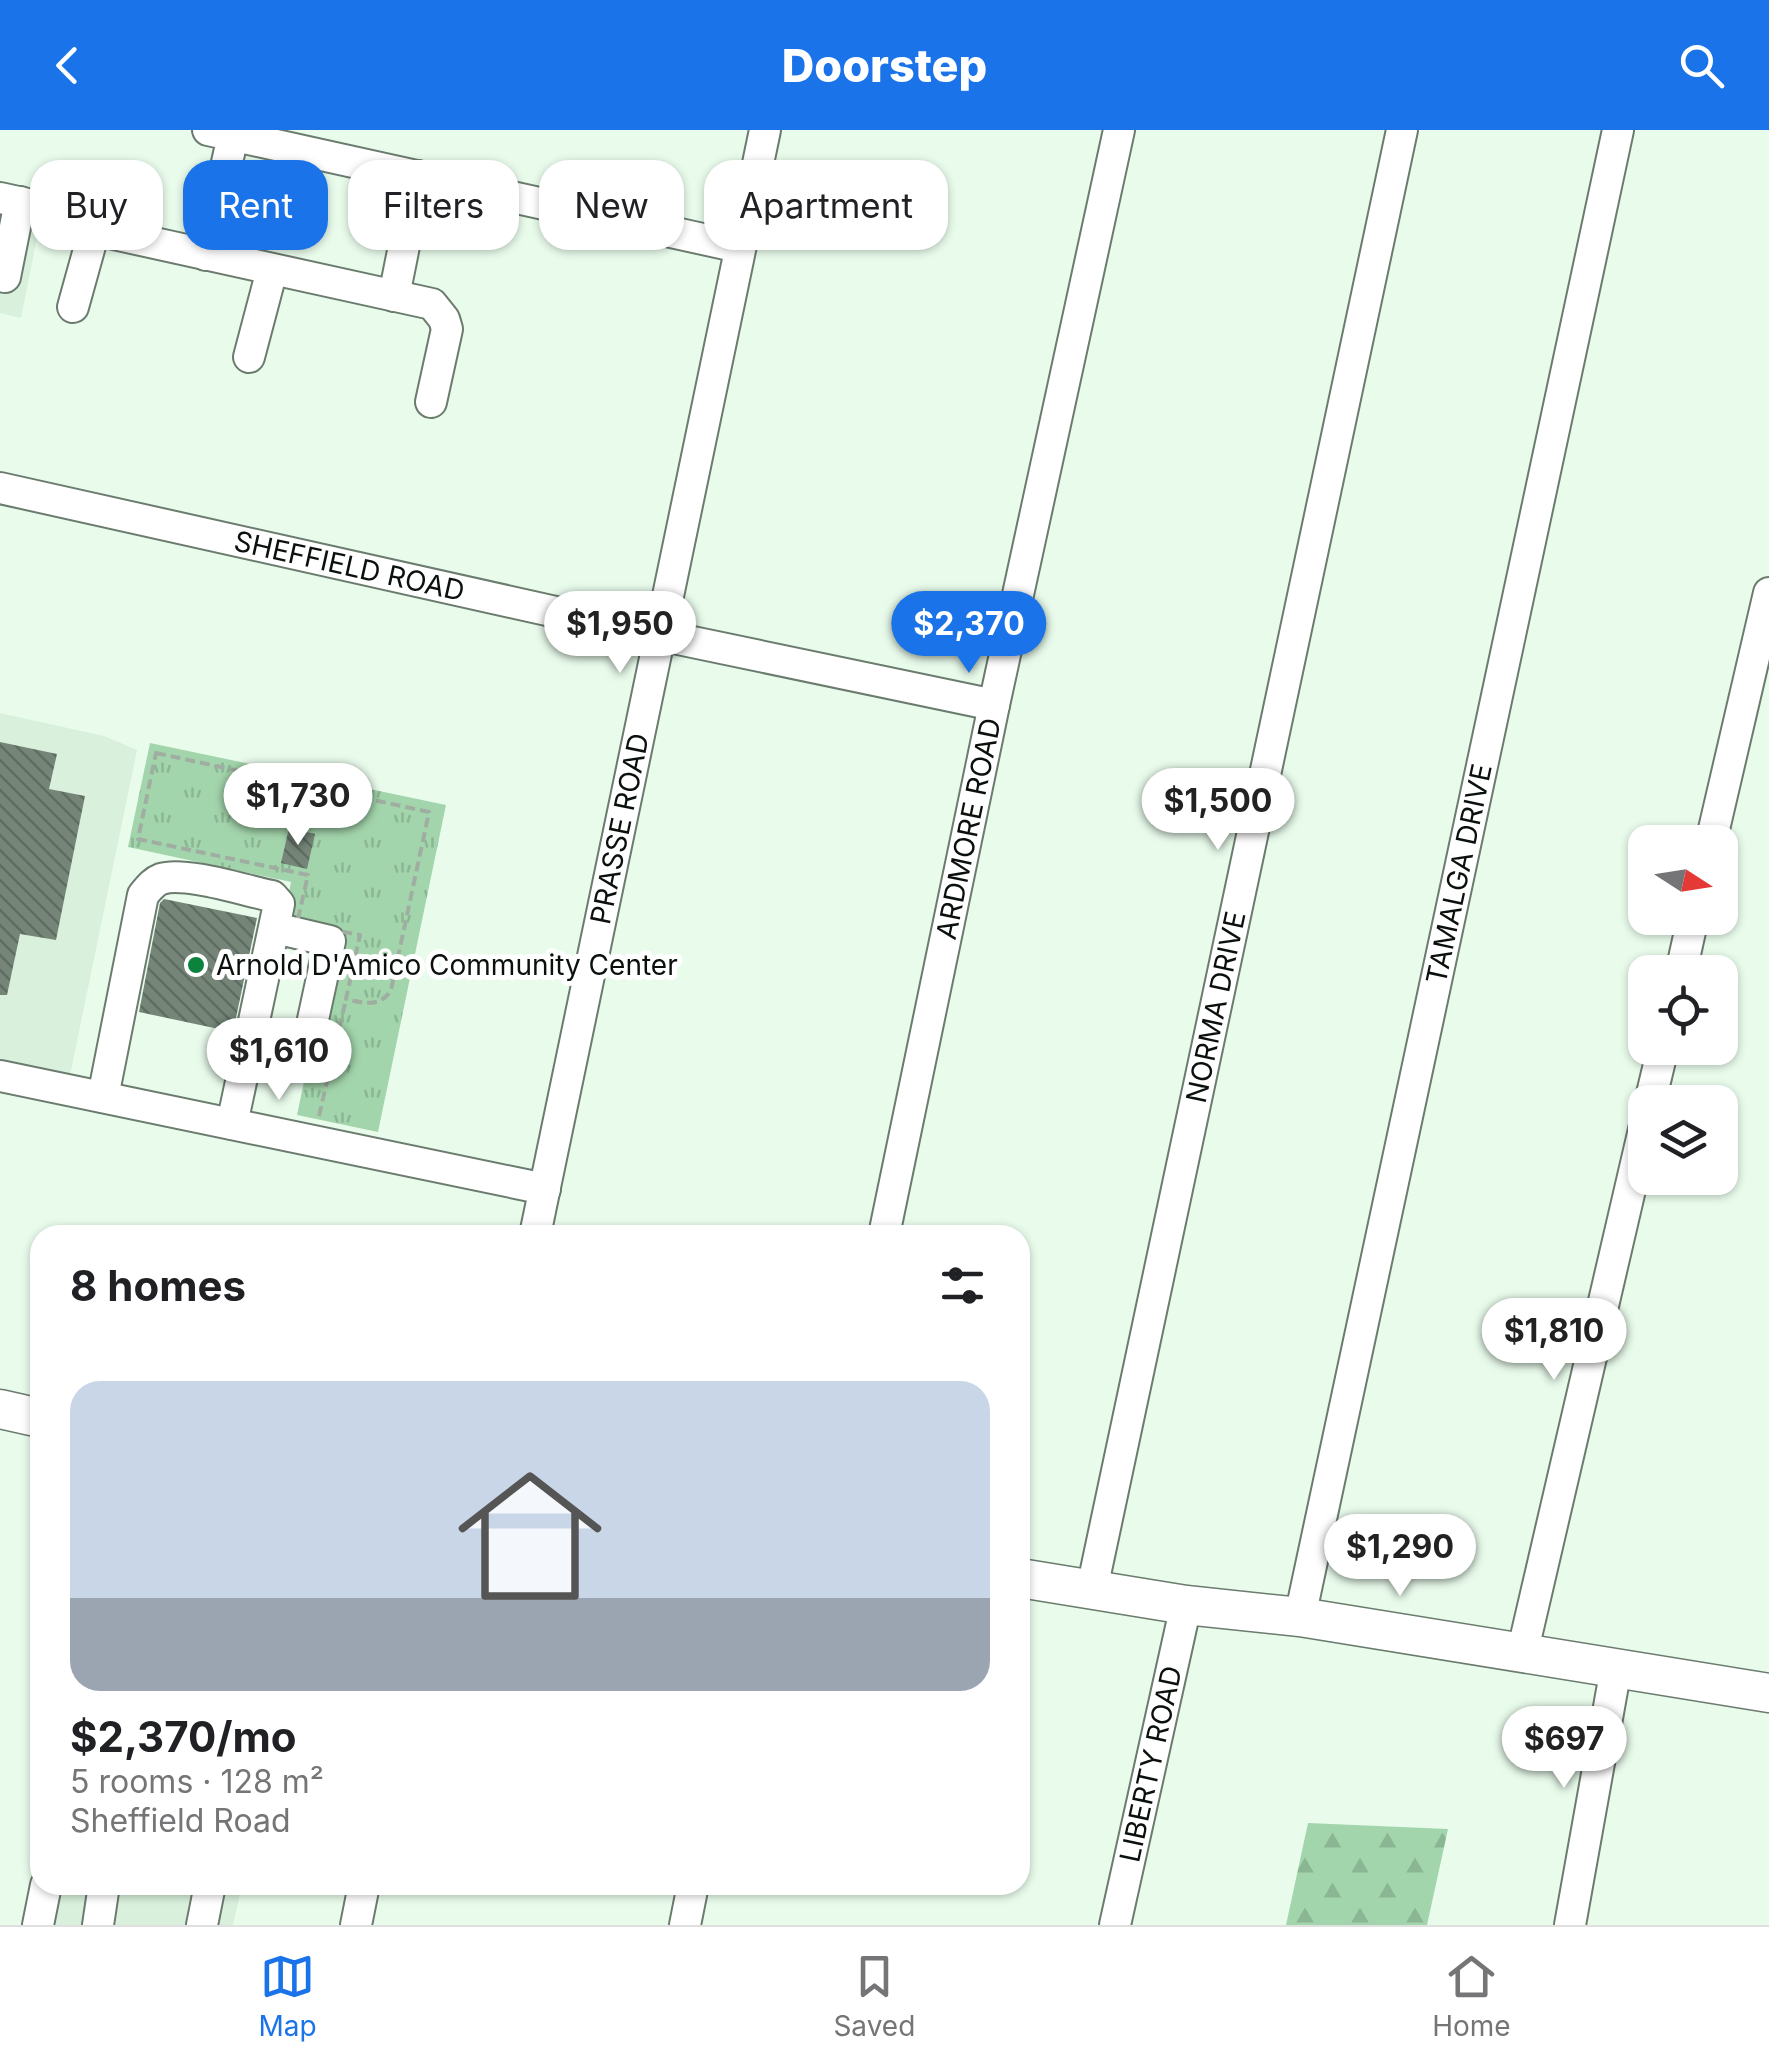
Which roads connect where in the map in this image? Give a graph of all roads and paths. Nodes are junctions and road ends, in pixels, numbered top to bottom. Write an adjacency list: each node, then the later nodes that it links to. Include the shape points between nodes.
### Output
1 (765, 130): 6 (street, PRASSE ROAD)
2 (1119, 130): 25 (street, ARDMORE ROAD)
3 (1402, 130): 41 (street, NORMA DRIVE)
4 (1618, 130): 43 (street, TAMALGA DRIVE)
5 (220, 133): 7 (street); 15 (street)
6 (758, 160)
7 (348, 161)
8 (519, 198): 10 (street)
9 (10, 200): 17 (street, via 5,276)
10 (704, 239)
11 (163, 245): 15 (street)
12 (89, 250): 19 (street)
13 (403, 250): 18 (street)
14 (738, 250): 24 (street, PRASSE ROAD)
15 (206, 255): 16 (street)
16 (272, 270): 18 (street); 20 (street)
17 (0, 275)
18 (394, 296): 21 (street, via 432,304 444,319)
19 (73, 308)
20 (249, 357)
21 (431, 402)
22 (0, 488): 24 (street, SHEFFIELD ROAD)
23 (1768, 600): 26 (street)
24 (660, 636): 25 (street, SHEFFIELD ROAD); 34 (street, PRASSE ROAD)
25 (994, 705): 37 (street, ARDMORE ROAD)
26 (1715, 825)
27 (274, 928): 29 (street); 29 (street, via 330,941 304,1060); 31 (street, via 278,904 272,896 182,877 155,881 143,894)
28 (346, 999): 28 (path, via 360,935 297,922 308,875 138,839 156,753 429,812 391,990 371,1004); 32 (path)
29 (248, 1046): 33 (street)
30 (0, 1076): 31 (street)
31 (103, 1097): 33 (street)
32 (319, 1120)
33 (232, 1124): 34 (street)
34 (545, 1189): 36 (street, PRASSE ROAD)
35 (1629, 1195): 44 (street)
36 (538, 1225)
37 (886, 1225)
38 (0, 1409): 39 (main road)
39 (30, 1416)
40 (1030, 1580): 41 (main road)
41 (1092, 1590): 42 (main road)
42 (1186, 1604): 43 (main road); 57 (street, LIBERTY ROAD)
43 (1300, 1617): 44 (main road)
44 (1522, 1654): 45 (main road)
45 (1616, 1668): 46 (main road); 58 (street)
46 (1769, 1693)
47 (44, 1895): 52 (street)
48 (102, 1895): 53 (street)
49 (208, 1895): 54 (street)
50 (362, 1895): 55 (street)
51 (692, 1895): 56 (street)
52 (38, 1925)
53 (98, 1925)
54 (202, 1925)
55 (356, 1925)
56 (685, 1925)
57 (1115, 1925)
58 (1570, 1925)

